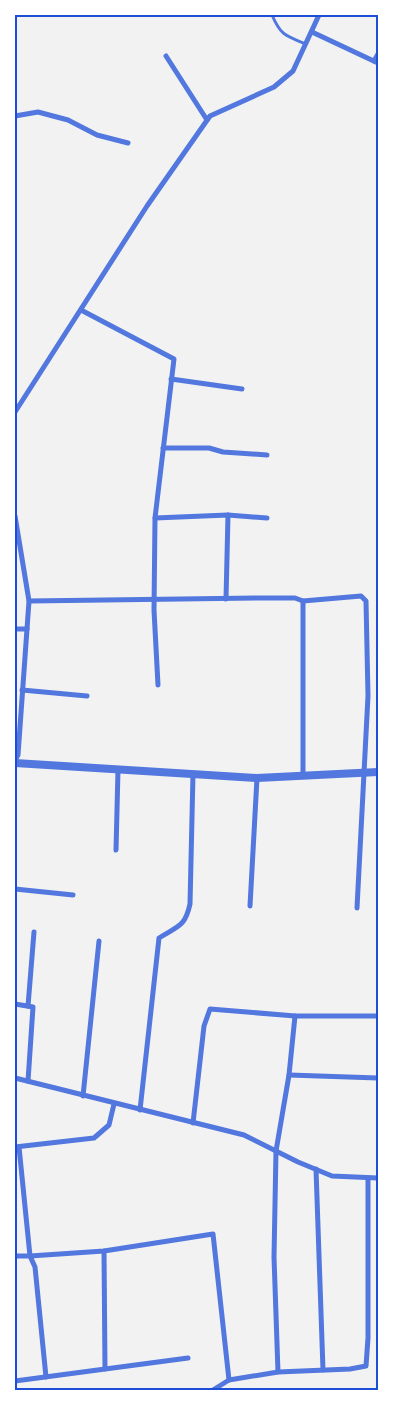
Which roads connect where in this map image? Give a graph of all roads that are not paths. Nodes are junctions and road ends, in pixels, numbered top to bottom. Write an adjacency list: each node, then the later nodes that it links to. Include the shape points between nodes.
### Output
1 (272, 15): 4 (lane, via 284,35)
2 (320, 15): 3 (street)
3 (312, 32): 4 (street); 7 (street)
4 (306, 44): 9 (street, via 293,71 274,87)
5 (378, 54): 7 (street)
6 (166, 56): 9 (street)
7 (376, 62)
8 (15, 116): 10 (street, via 38,112 68,120 97,135)
9 (207, 120): 11 (street)
10 (128, 144)
11 (81, 310): 12 (street, via 174,359); 14 (street)
12 (171, 379): 13 (street); 15 (street)
13 (242, 390)
14 (15, 412)
15 (163, 448): 16 (street, via 209,448); 19 (street)
16 (267, 455)
17 (228, 515): 19 (street); 20 (street); 22 (street)
18 (15, 516): 23 (street)
19 (155, 518): 21 (street)
20 (267, 518)
21 (154, 599): 22 (street); 23 (street); 27 (street)
22 (226, 599): 24 (street, via 295,598)
23 (29, 601): 26 (street)
24 (303, 601): 33 (street, via 361,596 366,601 368,696); 35 (street)
25 (15, 629): 26 (street)
26 (27, 629): 28 (street)
27 (158, 685)
28 (22, 690): 29 (street); 30 (street)
29 (87, 696)
30 (15, 762): 31 (street)
31 (118, 770): 34 (street); 37 (street)
32 (378, 772): 33 (street)
33 (364, 773): 35 (street); 41 (street)
34 (193, 774): 36 (street); 54 (street, via 190,904 182,924 159,938)
35 (303, 776): 36 (street)
36 (258, 778): 40 (street)
37 (116, 850)
38 (15, 889): 39 (street)
39 (73, 895)
40 (250, 906)
41 (357, 908)
42 (34, 932): 45 (street)
43 (99, 941): 52 (street)
44 (15, 1004): 45 (street)
45 (28, 1006): 51 (street, via 34,1006)
46 (295, 1016): 47 (street); 48 (street); 55 (street, via 210,1009 204,1026)
47 (378, 1016)
48 (289, 1074): 50 (street); 57 (street)
49 (15, 1078): 51 (street)
50 (378, 1078)
51 (28, 1081): 52 (street)
52 (83, 1096): 53 (street)
53 (114, 1104): 54 (street); 56 (street, via 109,1125 94,1138)
54 (140, 1110): 55 (street)
55 (193, 1123): 57 (street, via 244,1136)
56 (17, 1147): 63 (street)
57 (276, 1151): 58 (street); 67 (street, via 274,1257)
58 (316, 1169): 59 (street, via 332,1176); 66 (street)
59 (368, 1178): 60 (street); 66 (street, via 366,1366 350,1370)
60 (378, 1178)
61 (104, 1251): 63 (street); 65 (street); 69 (street, via 213,1234)
62 (15, 1256): 63 (street)
63 (30, 1256): 68 (street, via 35,1267)
64 (188, 1358): 65 (street)
65 (105, 1369): 68 (street)
66 (323, 1370): 67 (street)
67 (278, 1372): 69 (street)
68 (46, 1377): 70 (street)
69 (229, 1380): 71 (street)
70 (15, 1381)
71 (213, 1390)

